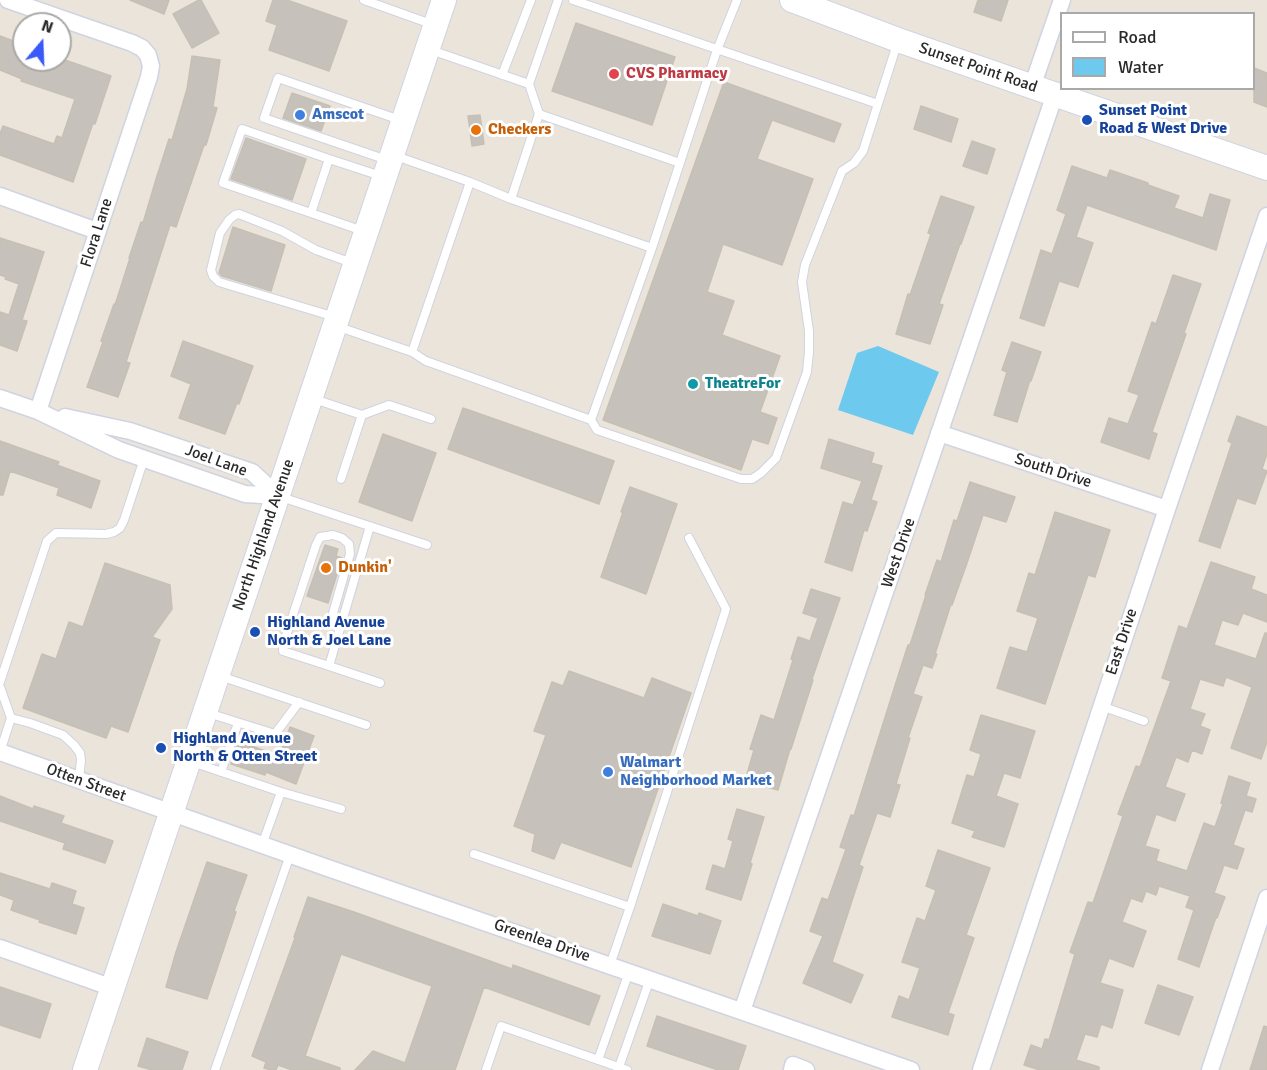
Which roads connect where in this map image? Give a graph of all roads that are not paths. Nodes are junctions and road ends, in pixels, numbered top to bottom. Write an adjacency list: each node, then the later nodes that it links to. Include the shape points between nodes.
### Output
1 (8, 0): 29 (street, Flora Lane, via 132,43 148,55 149,77)
2 (444, 0): 10 (street, North Highland Avenue)
3 (531, 0): 14 (lane)
4 (558, 0): 15 (lane)
5 (573, 0): 13 (lane)
6 (737, 0): 13 (lane)
7 (792, 0): 11 (street, Sunset Point Road)
8 (1062, 0): 16 (street, West Drive)
9 (368, 1): 10 (lane)
10 (435, 25): 12 (street, North Highland Avenue)
11 (898, 40): 16 (street, Sunset Point Road); 17 (lane)
12 (428, 49): 14 (lane); 19 (street, North Highland Avenue)
13 (717, 50): 17 (lane); 21 (lane)
14 (502, 75): 15 (lane)
15 (529, 84): 18 (lane)
16 (1044, 91): 23 (street, Sunset Point Road); 41 (street, West Drive)
17 (878, 104): 40 (lane, via 863,151 842,171 805,265 802,282 809,331 807,372 776,458 762,473 752,479 741,479 597,430)
18 (539, 114): 21 (lane); 26 (lane)
19 (403, 121): 22 (street, North Highland Avenue); 22 (lane, via 278,78 264,117)
20 (329, 159): 22 (lane); 27 (lane); 27 (lane, via 242,129 223,183)
21 (680, 163): 31 (lane)
22 (389, 164): 24 (lane); 30 (street, North Highland Avenue)
23 (1267, 168)
24 (470, 182): 26 (lane); 34 (lane)
25 (0, 196): 29 (street)
26 (511, 199): 31 (lane)
27 (311, 213): 30 (lane)
28 (1267, 216): 45 (street, East Drive)
29 (98, 231): 37 (street, Flora Lane)
30 (366, 232): 32 (street, North Highland Avenue)
31 (652, 248): 40 (lane)
32 (356, 264): 33 (street, North Highland Avenue); 33 (lane, via 239,214 220,233 211,270 219,282)
33 (336, 321): 34 (lane); 36 (street, North Highland Avenue)
34 (412, 352): 40 (lane, via 426,361)
35 (0, 398): 37 (street, Joel Lane)
36 (311, 398): 38 (lane); 44 (street, North Highland Avenue)
37 (38, 411): 42 (street, Joel Lane); 44 (street, Joel Lane, via 130,431 252,472)
38 (362, 415): 39 (lane, via 389,405); 43 (lane)
39 (431, 419)
40 (591, 420)
41 (939, 433): 45 (street, South Drive); 80 (street, West Drive)
42 (144, 459): 44 (street, Joel Lane, via 245,494); 52 (lane, via 120,528 106,534 56,533 47,541)
43 (341, 479)
44 (278, 496): 46 (lane); 51 (street, North Highland Avenue)
45 (1167, 509): 57 (street, East Drive)
46 (370, 526): 48 (lane); 49 (lane)
47 (689, 538): 74 (lane, via 726,609)
48 (427, 545)
49 (339, 629): 50 (lane); 50 (lane, via 332,621 350,554 349,544 333,535 320,537 316,545 283,645 283,651)
50 (329, 666): 53 (lane)
51 (217, 675): 55 (lane); 58 (street, North Highland Avenue)
52 (0, 682)
53 (380, 683)
54 (0, 687): 56 (lane)
55 (299, 702): 61 (lane, via 275,734); 62 (lane)
56 (3, 706): 59 (lane)
57 (1101, 706): 60 (lane); 89 (street, East Drive)
58 (205, 712): 61 (lane); 64 (street, North Highland Avenue)
59 (11, 718): 63 (lane); 66 (lane, via 69,740 80,753)
60 (1144, 721)
61 (238, 723): 65 (lane)
62 (366, 725)
63 (0, 752): 66 (street, Otten Street)
64 (189, 761): 65 (lane); 69 (street, North Highland Avenue)
65 (221, 772): 67 (lane)
66 (79, 780): 69 (street, Otten Street)
67 (281, 792): 68 (lane); 70 (lane)
68 (341, 809)
69 (172, 813): 70 (street, Greenlea Drive); 79 (street, North Highland Avenue)
70 (262, 844): 72 (street, Greenlea Drive)
71 (474, 854): 74 (lane)
72 (290, 855): 76 (street, Greenlea Drive); 84 (lane)
73 (1267, 898): 90 (street)
74 (630, 907): 76 (lane)
75 (0, 948): 79 (street)
76 (610, 965): 77 (street, Greenlea Drive)
77 (629, 971): 78 (street, Greenlea Drive); 81 (lane)
78 (650, 979): 80 (street, Greenlea Drive); 82 (lane)
79 (113, 988): 83 (street, North Highland Avenue)
80 (742, 1011): 88 (street, Greenlea Drive)
81 (598, 1060): 82 (lane); 85 (lane, via 501,1026)
82 (623, 1069)
83 (85, 1070)
84 (215, 1070)
85 (486, 1070)
86 (792, 1070): 87 (street, via 793,1065)
87 (806, 1070)
88 (911, 1070)
89 (981, 1070)
90 (1210, 1070)

